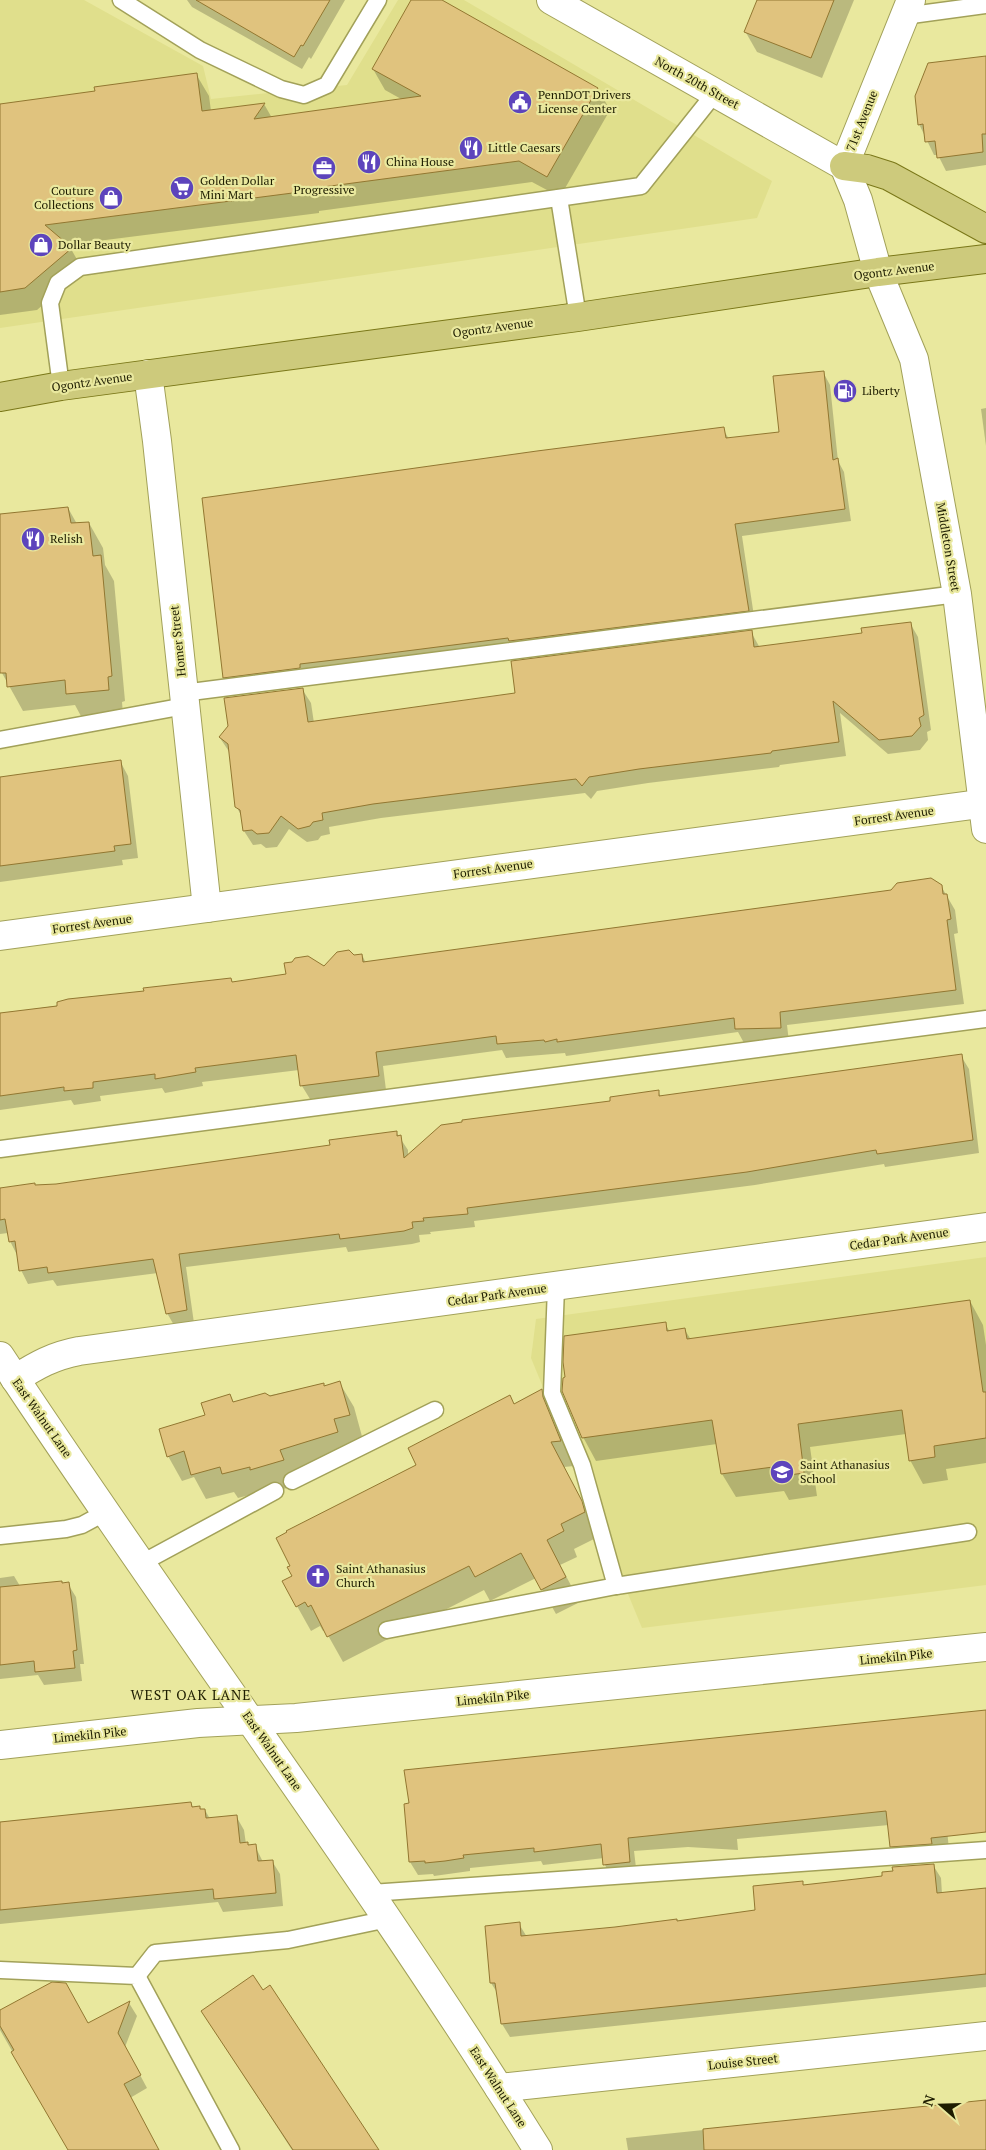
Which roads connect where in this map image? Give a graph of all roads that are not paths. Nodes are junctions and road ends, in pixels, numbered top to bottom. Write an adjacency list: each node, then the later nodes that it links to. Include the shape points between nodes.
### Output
1 (121, 0): 2 (lane, via 200,50 281,88 304,95 327,85)
2 (378, 0)
3 (551, 0): 6 (street, North 20th Street)
4 (986, 5): 5 (lane)
5 (908, 8): 7 (street, 71st Avenue)
6 (715, 93): 7 (street, North 20th Street); 8 (lane, via 641,186)
7 (844, 166): 9 (main road, via 889,176); 11 (street, 71st Avenue, via 858,200)
8 (559, 198): 12 (lane); 14 (lane, via 80,267 58,283 50,303)
9 (986, 229)
10 (986, 260): 11 (main road, Ogontz Avenue)
11 (878, 272): 12 (main road, Ogontz Avenue); 16 (street, Middleton Street, via 914,359)
12 (578, 317): 13 (main road, Ogontz Avenue)
13 (148, 374): 14 (main road, Ogontz Avenue); 17 (street, Homer Street)
14 (61, 386): 15 (main road, Ogontz Avenue)
15 (0, 397)
16 (957, 594): 17 (lane); 19 (street, Middleton Street)
17 (184, 699): 18 (lane); 20 (street, Homer Street)
18 (0, 740)
19 (985, 812): 20 (street, Forrest Avenue)
20 (207, 908): 21 (street, Forrest Avenue)
21 (0, 936)
22 (986, 1019): 23 (lane)
23 (0, 1148)
24 (986, 1227): 25 (street, Cedar Park Avenue)
25 (556, 1287): 27 (street, Cedar Park Avenue, via 79,1351 58,1355); 35 (lane, via 552,1393 582,1465)
26 (0, 1356): 27 (street, East Walnut Lane)
27 (15, 1379): 31 (street, East Walnut Lane)
28 (434, 1410): 29 (lane)
29 (292, 1481)
30 (275, 1491): 34 (lane)
31 (106, 1512): 33 (lane, via 82,1525 66,1529); 34 (street, East Walnut Lane)
32 (968, 1532): 35 (lane)
33 (0, 1536)
34 (140, 1564): 38 (street, East Walnut Lane)
35 (616, 1586): 36 (lane)
36 (386, 1630)
37 (986, 1648): 38 (street, Limekiln Pike, via 296,1718)
38 (249, 1719): 39 (street, Limekiln Pike); 41 (street, East Walnut Lane)
39 (0, 1745)
40 (986, 1850): 41 (lane)
41 (371, 1893): 42 (street, East Walnut Lane)
42 (388, 1919): 44 (lane, via 288,1940 156,1953); 46 (street, East Walnut Lane)
43 (0, 1970): 44 (lane)
44 (137, 1976): 47 (lane)
45 (986, 2036): 46 (street, Louise Street)
46 (499, 2088): 48 (street, East Walnut Lane)
47 (231, 2150)
48 (538, 2150)

